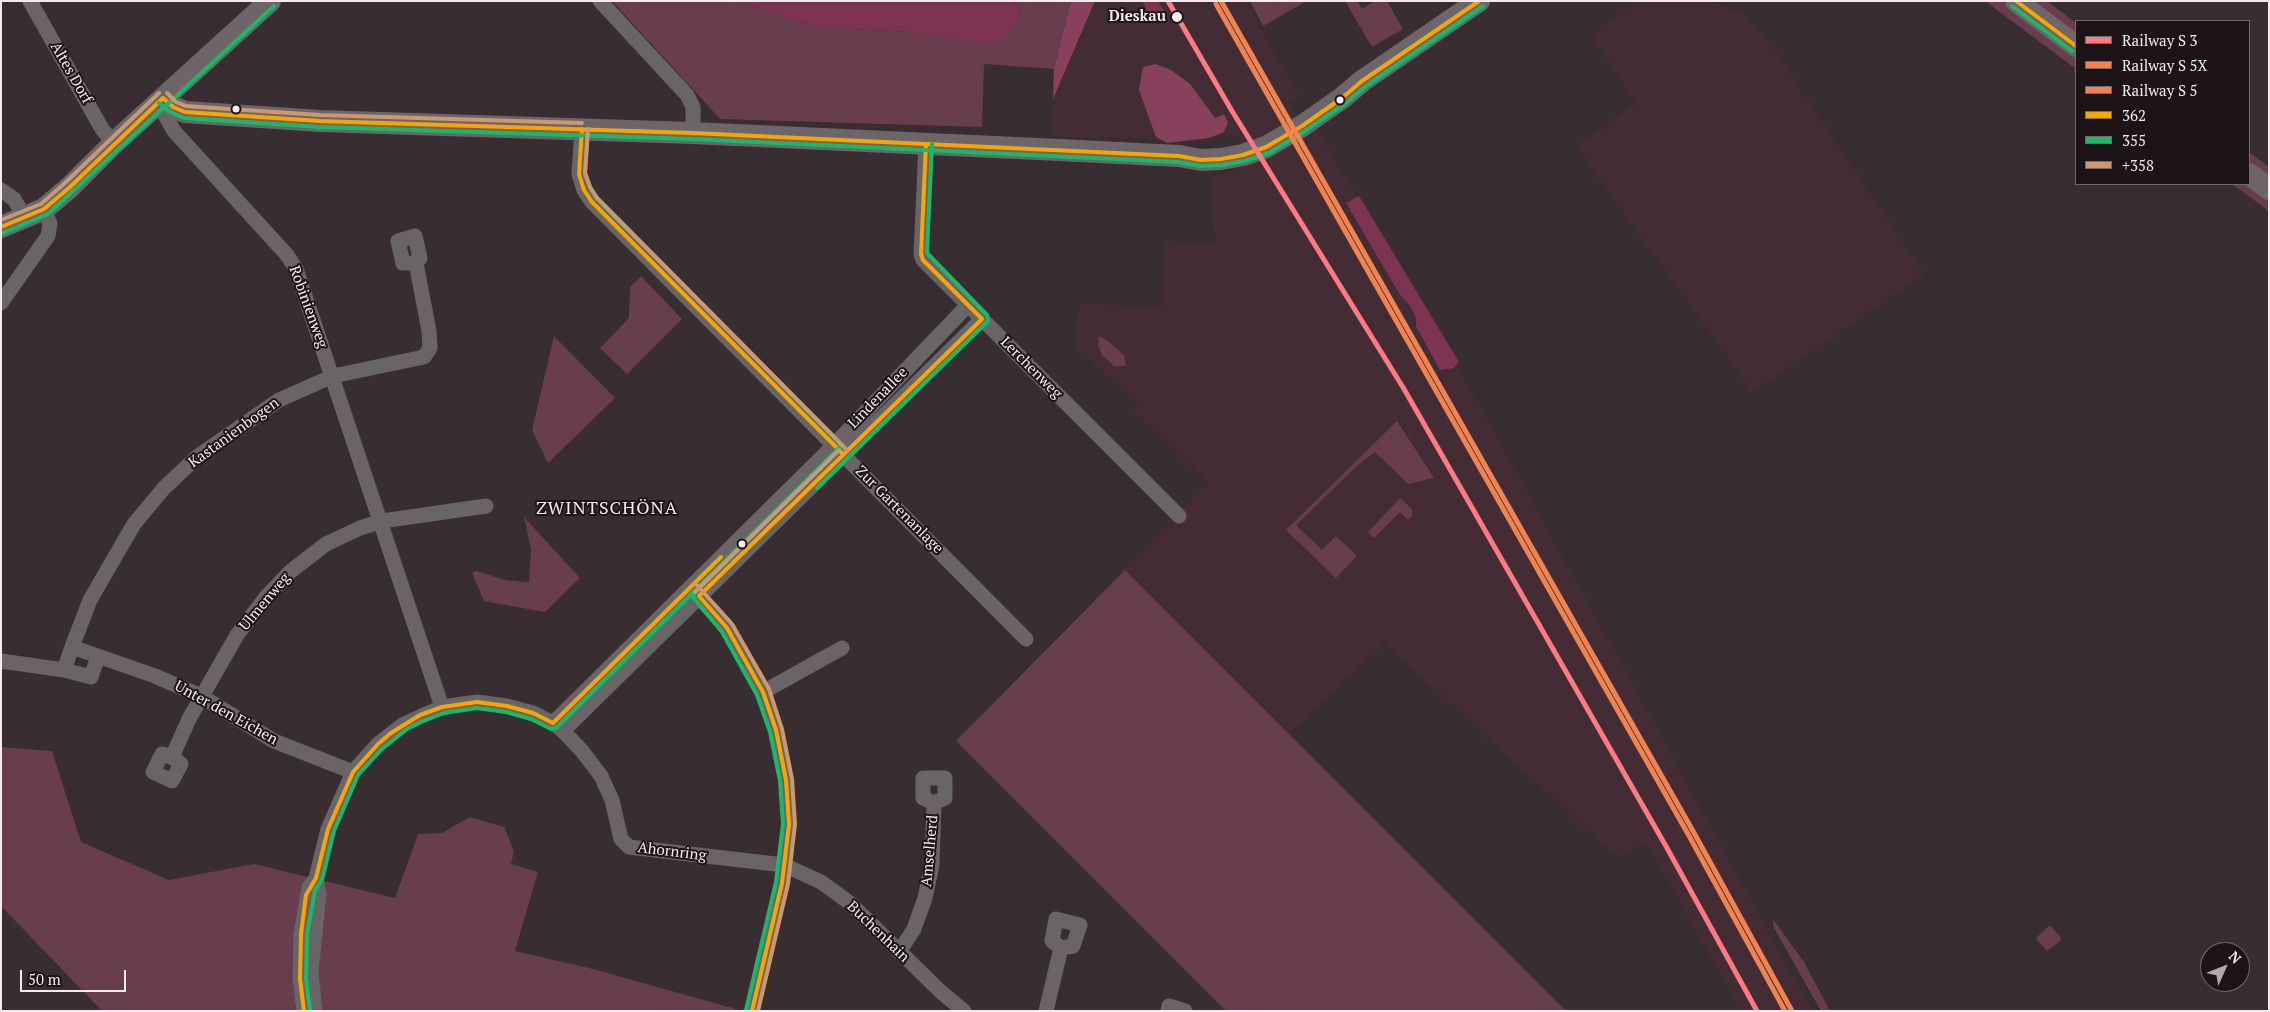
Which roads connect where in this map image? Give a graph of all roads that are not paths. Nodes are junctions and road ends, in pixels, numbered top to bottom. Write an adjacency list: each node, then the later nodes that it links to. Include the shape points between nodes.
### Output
1 (30, 1): 10 (street, Altes Dorf, via 102,129)
2 (270, 1): 7 (street)
3 (600, 1): 9 (street, via 687,95 693,107)
4 (1479, 1): 11 (street, via 1266,148 1243,155 1201,160 1180,156)
5 (2016, 1): 6 (street)
6 (2075, 45)
7 (160, 101): 8 (street, via 199,113 320,121); 10 (street); 21 (street, Robinienweg, via 174,131 287,255 296,269)
8 (582, 129): 9 (street); 22 (street, Zur Gartenanlage, via 580,174 584,190 592,202)
9 (693, 133): 11 (street)
10 (114, 144): 15 (street, via 70,187)
11 (926, 144): 19 (street, Lerchenweg, via 921,254 923,260)
12 (2250, 175): 13 (street)
13 (2269, 189)
14 (1, 190): 15 (street)
15 (34, 213): 16 (street); 18 (street, via 50,224 48,236)
16 (1, 227)
17 (416, 263): 21 (street, Kastanienbogen, via 429,331 428,352 424,357)
18 (1, 303)
19 (968, 305): 20 (street, Lerchenweg); 22 (street, Lindenallee)
20 (982, 319): 22 (street, Lindenallee); 24 (street, Lerchenweg)
21 (333, 376): 25 (street, Robinienweg); 28 (street, Kastanienbogen, via 272,404 197,457 164,488 134,524 112,561 90,600)
22 (839, 449): 26 (street, Lindenallee); 27 (street, Zur Gartenanlage)
23 (486, 506): 25 (street)
24 (1179, 516)
25 (382, 522): 34 (street, Ulmenweg, via 326,544 291,571 237,635); 35 (street, Robinienweg)
26 (694, 592): 33 (street, via 727,628); 36 (street, Lindenallee)
27 (1026, 639)
28 (72, 647): 30 (street, Unter den Eichen); 32 (street)
29 (842, 648): 33 (street)
30 (98, 657): 32 (street, via 91,676); 34 (street, Unter den Eichen)
31 (1, 661): 32 (street)
32 (64, 670)
33 (763, 692): 40 (street, via 776,730 786,780 788,824)
34 (201, 696): 37 (street, Ulmenweg); 38 (street, Unter den Eichen, via 274,741)
35 (442, 707): 36 (street, Ahornring, via 477,702 507,706 533,713); 38 (street, Ahornring, via 420,715 390,733)
36 (558, 727): 40 (street, Ahornring, via 601,776 612,800 621,839 629,847)
37 (172, 757)
38 (353, 772): 41 (street, Ahornring, via 328,829)
39 (934, 803): 43 (street, Amselherd, via 932,865 925,898 914,929)
40 (784, 865): 43 (street, Buchenhain, via 821,882 850,903); 46 (street, via 772,932)
41 (316, 878): 44 (street, Ahornring, via 309,887 301,934 300,979); 45 (street, Ahornring, via 319,894 311,972)
42 (1061, 948): 48 (street)
43 (899, 952): 47 (street, Buchenhain)
44 (304, 1011)
45 (315, 1011)
46 (751, 1011)
47 (964, 1011)
48 (1046, 1011)
49 (1168, 1011): 50 (street, via 1169,1006)
50 (1185, 1011)

